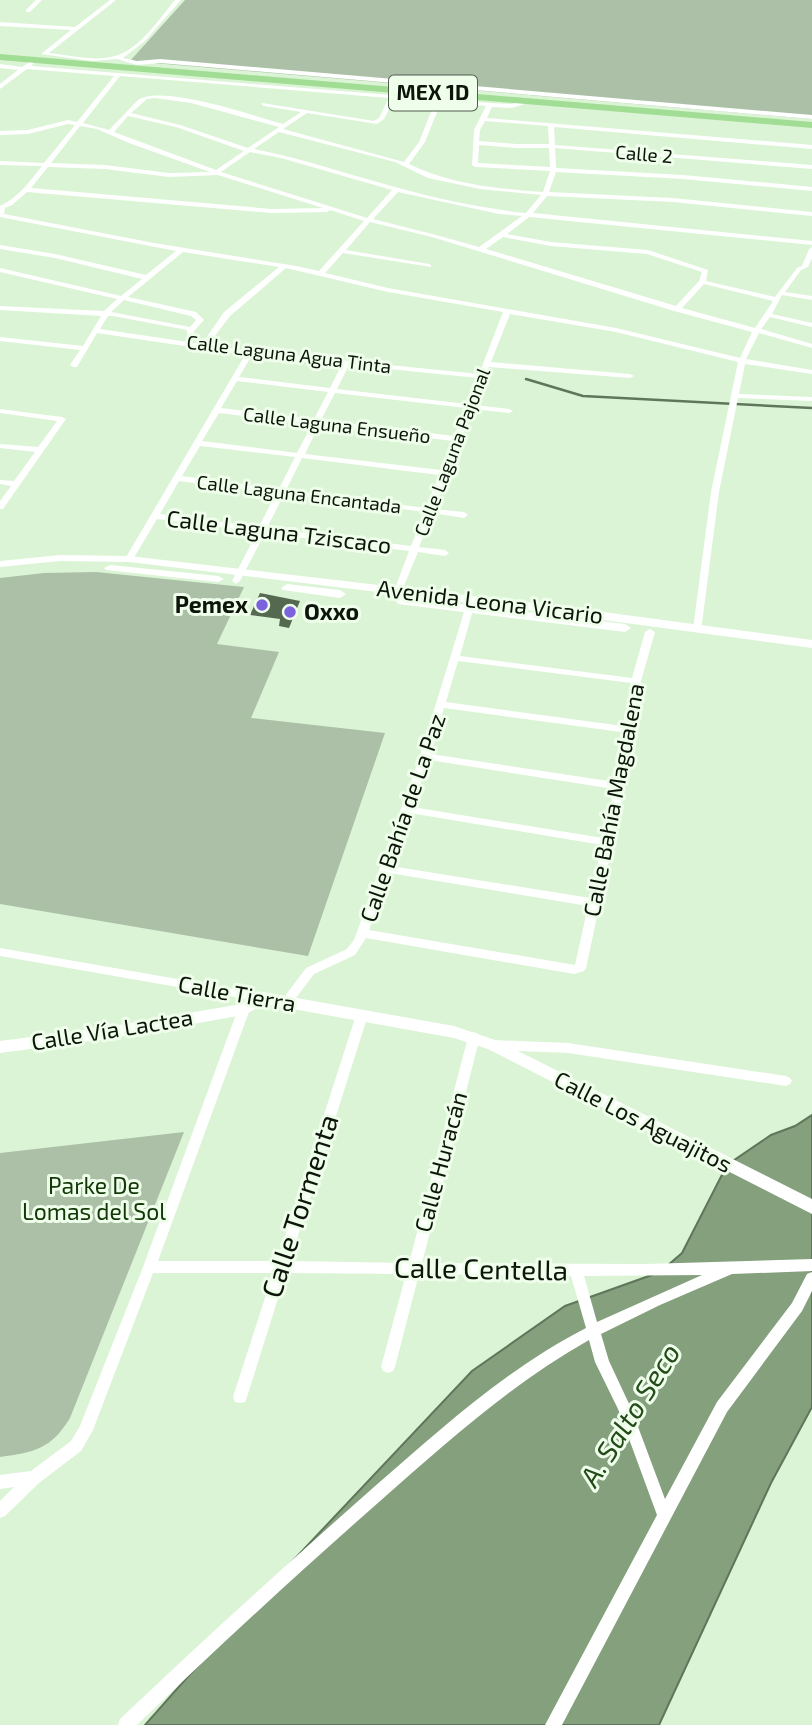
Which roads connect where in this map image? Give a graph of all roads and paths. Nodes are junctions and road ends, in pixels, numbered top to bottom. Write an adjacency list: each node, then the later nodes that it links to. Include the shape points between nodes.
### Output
1 (39, 0): 5 (street)
2 (113, 0): 7 (street)
3 (121, 0): 7 (street)
4 (178, 0): 10 (street, via 139,44)
5 (28, 10)
6 (0, 26): 7 (street)
7 (74, 33): 8 (street)
8 (44, 54): 10 (street); 11 (street)
9 (0, 57): 11 (highway, MEX 1D)
10 (118, 58): 24 (street)
11 (25, 65): 12 (street); 13 (street); 15 (street); 18 (highway, MEX 1D, via 54,62)
12 (0, 66)
13 (117, 76): 17 (street); 26 (street)
14 (0, 80): 15 (street)
15 (9, 80): 16 (street)
16 (0, 87)
17 (393, 96): 20 (street); 21 (street, via 375,123)
18 (529, 102): 20 (street); 28 (highway, MEX 1D)
19 (264, 104): 21 (street)
20 (490, 105): 25 (street)
21 (306, 110): 29 (street)
22 (434, 112): 38 (street, via 422,142)
23 (128, 114): 29 (street, via 151,97 194,102); 31 (street); 35 (street)
24 (812, 117)
25 (483, 119): 27 (street); 32 (street)
26 (78, 123): 30 (street); 31 (street); 37 (street)
27 (551, 125): 33 (street); 34 (street)
28 (812, 125)
29 (281, 128): 35 (street); 38 (street)
30 (0, 133)
31 (110, 133): 41 (street)
32 (477, 143): 33 (street, Calle 2); 40 (street, via 475,165)
33 (550, 146): 39 (street, Calle 2); 40 (street)
34 (812, 147)
35 (248, 150): 41 (street); 42 (street)
36 (0, 163): 37 (street)
37 (45, 164): 41 (street, via 169,176); 44 (street)
38 (406, 164): 45 (street, via 435,178)
39 (812, 167)
40 (553, 170): 43 (street); 45 (street)
41 (219, 173): 46 (street)
42 (397, 189): 49 (street); 50 (street)
43 (812, 189)
44 (26, 190): 46 (street, via 272,211); 47 (street)
45 (547, 193): 48 (street); 49 (street)
46 (337, 210): 50 (street)
47 (1, 212): 54 (street)
48 (812, 214)
49 (527, 216): 51 (street); 52 (street)
50 (368, 220): 56 (street); 57 (street)
51 (501, 235): 56 (street); 64 (street, via 662,255 706,271)
52 (812, 243)
53 (0, 247): 63 (street)
54 (182, 249): 59 (street); 63 (street)
55 (812, 249): 60 (street)
56 (480, 250): 69 (street)
57 (342, 251): 58 (street); 62 (street)
58 (429, 266)
59 (284, 267): 62 (street); 79 (street, via 227,314)
60 (808, 267): 65 (street, via 799,269)
61 (0, 270): 67 (street)
62 (320, 274): 70 (street)
63 (148, 278): 67 (street)
64 (702, 282): 65 (street); 69 (street)
65 (778, 297): 66 (street); 72 (street)
66 (812, 298)
67 (121, 299): 71 (street); 74 (street, via 193,314 200,320)
68 (0, 308): 71 (street)
69 (677, 309): 76 (street)
70 (507, 312): 83 (street, via 616,330); 86 (street, Calle Laguna Pajonal)
71 (105, 314): 74 (street); 75 (street)
72 (768, 315): 73 (street); 76 (street)
73 (812, 325)
74 (191, 330): 78 (street)
75 (96, 331): 78 (street, Calle Laguna Agua Tinta); 81 (street)
76 (756, 331): 80 (street); 83 (street)
77 (0, 339): 81 (street)
78 (189, 343): 79 (street, Calle Laguna Agua Tinta)
79 (204, 346): 82 (street, Calle Laguna Agua Tinta)
80 (812, 346)
81 (85, 348): 85 (street)
82 (250, 353): 84 (street, Calle Laguna Agua Tinta); 90 (street)
83 (742, 361): 87 (street); 92 (street)
84 (347, 362): 88 (street, Calle Laguna Agua Tinta); 91 (street)
85 (74, 365)
86 (486, 365): 88 (street, Calle Laguna Pajonal); 89 (street)
87 (812, 372)
88 (481, 376): 94 (street, Calle Laguna Pajonal)
89 (630, 376)
90 (235, 379): 91 (street); 95 (street)
91 (332, 390): 94 (street); 98 (street)
92 (734, 396): 93 (street); 122 (street, via 709,527)
93 (812, 398)
94 (470, 406): 97 (street); 99 (street, Calle Laguna Pajonal)
95 (217, 410): 98 (street, Calle Laguna Ensueño); 100 (street)
96 (0, 411): 102 (street, via 62,419)
97 (509, 411)
98 (316, 422): 99 (street, Calle Laguna Ensueño); 103 (street)
99 (457, 439): 104 (street, Calle Laguna Pajonal)
100 (198, 443): 103 (street); 105 (street)
101 (0, 446): 102 (street)
102 (40, 450): 107 (street)
103 (300, 455): 104 (street); 108 (street)
104 (444, 473): 110 (street, Calle Laguna Pajonal)
105 (177, 478): 108 (street, Calle Laguna Encantada); 112 (street)
106 (0, 482): 107 (street)
107 (16, 484): 109 (street)
108 (281, 492): 110 (street, Calle Laguna Encantada); 113 (street)
109 (0, 507)
110 (430, 510): 111 (street, Calle Laguna Encantada); 114 (street, Calle Laguna Pajonal)
111 (464, 515)
112 (155, 516): 113 (street, Calle Laguna Tziscaco); 116 (street)
113 (262, 530): 114 (street, Calle Laguna Tziscaco); 119 (street)
114 (414, 550): 115 (street, Calle Laguna Tziscaco); 120 (street, Calle Laguna Pajonal)
115 (445, 553)
116 (129, 559): 117 (street, Avenida Leona Vicario, via 60,558); 119 (street, Avenida Leona Vicario)
117 (0, 564)
118 (0, 572): 119 (street, Avenida Leona Vicario, via 103,567)
119 (239, 577): 120 (street, Avenida Leona Vicario); 121 (street, Avenida Leona Vicario)
120 (398, 592): 121 (street, Avenida Leona Vicario)
121 (471, 604): 122 (street, Avenida Leona Vicario); 123 (street, Avenida Leona Vicario); 126 (street, Calle Bahía de La Paz)
122 (698, 629): 124 (street, Avenida Leona Vicario)
123 (650, 632): 125 (street, Avenida Leona Vicario); 127 (street, Calle Bahía Magdalena)
124 (812, 644)
125 (812, 653)
126 (456, 658): 127 (street); 128 (street, Calle Bahía de La Paz)
127 (636, 681): 129 (street, Calle Bahía Magdalena)
128 (441, 704): 129 (street); 130 (street, Calle Bahía de La Paz)
129 (628, 730): 131 (street, Calle Bahía Magdalena)
130 (425, 756): 131 (street); 132 (street, Calle Bahía de La Paz)
131 (620, 786): 133 (street, Calle Bahía Magdalena)
132 (406, 809): 133 (street); 134 (street, Calle Bahía de La Paz)
133 (607, 842): 135 (street, Calle Bahía Magdalena)
134 (387, 869): 135 (street); 136 (street, Calle Bahía de La Paz)
135 (594, 903): 136 (street, Calle Bahía Magdalena, via 580,968 574,970)
136 (363, 933): 139 (street, Calle Bahía de La Paz, via 351,952 310,971)
137 (1, 952): 138 (street, Calle Tierra)
138 (263, 998): 139 (street, Calle Tierra); 140 (street, Calle Vía Lactea)
139 (286, 1003): 141 (street, Calle Tierra)
140 (244, 1009): 144 (street, Calle Vía Lactea); 149 (street)
141 (362, 1015): 142 (street, Calle Tierra); 147 (street, Calle Tormenta)
142 (474, 1037): 143 (street, Calle Los Aguajitos); 150 (street, Calle Huracán)
143 (493, 1045): 145 (street, via 568,1048); 146 (street, Calle Los Aguajitos)
144 (0, 1047)
145 (786, 1082)
146 (812, 1207)
147 (280, 1265): 149 (street, Calle Centella); 150 (street, Calle Centella); 156 (street, Calle Tormenta)
148 (812, 1265): 151 (street, Calle Centella)
149 (149, 1267): 157 (street, via 86,1430 76,1446)
150 (413, 1267): 152 (street, Calle Centella); 155 (street, Calle Huracán)
151 (727, 1270): 152 (street, Calle Centella); 154 (street)
152 (576, 1272): 154 (street)
153 (812, 1278): 160 (street, via 797,1307 722,1407)
154 (592, 1331): 160 (street); 161 (street, via 539,1363 433,1445 254,1602)
155 (388, 1367)
156 (240, 1397)
157 (34, 1478): 158 (street); 159 (street)
158 (0, 1482)
159 (0, 1511)
160 (663, 1513): 162 (street)
161 (126, 1725)
162 (553, 1725)

